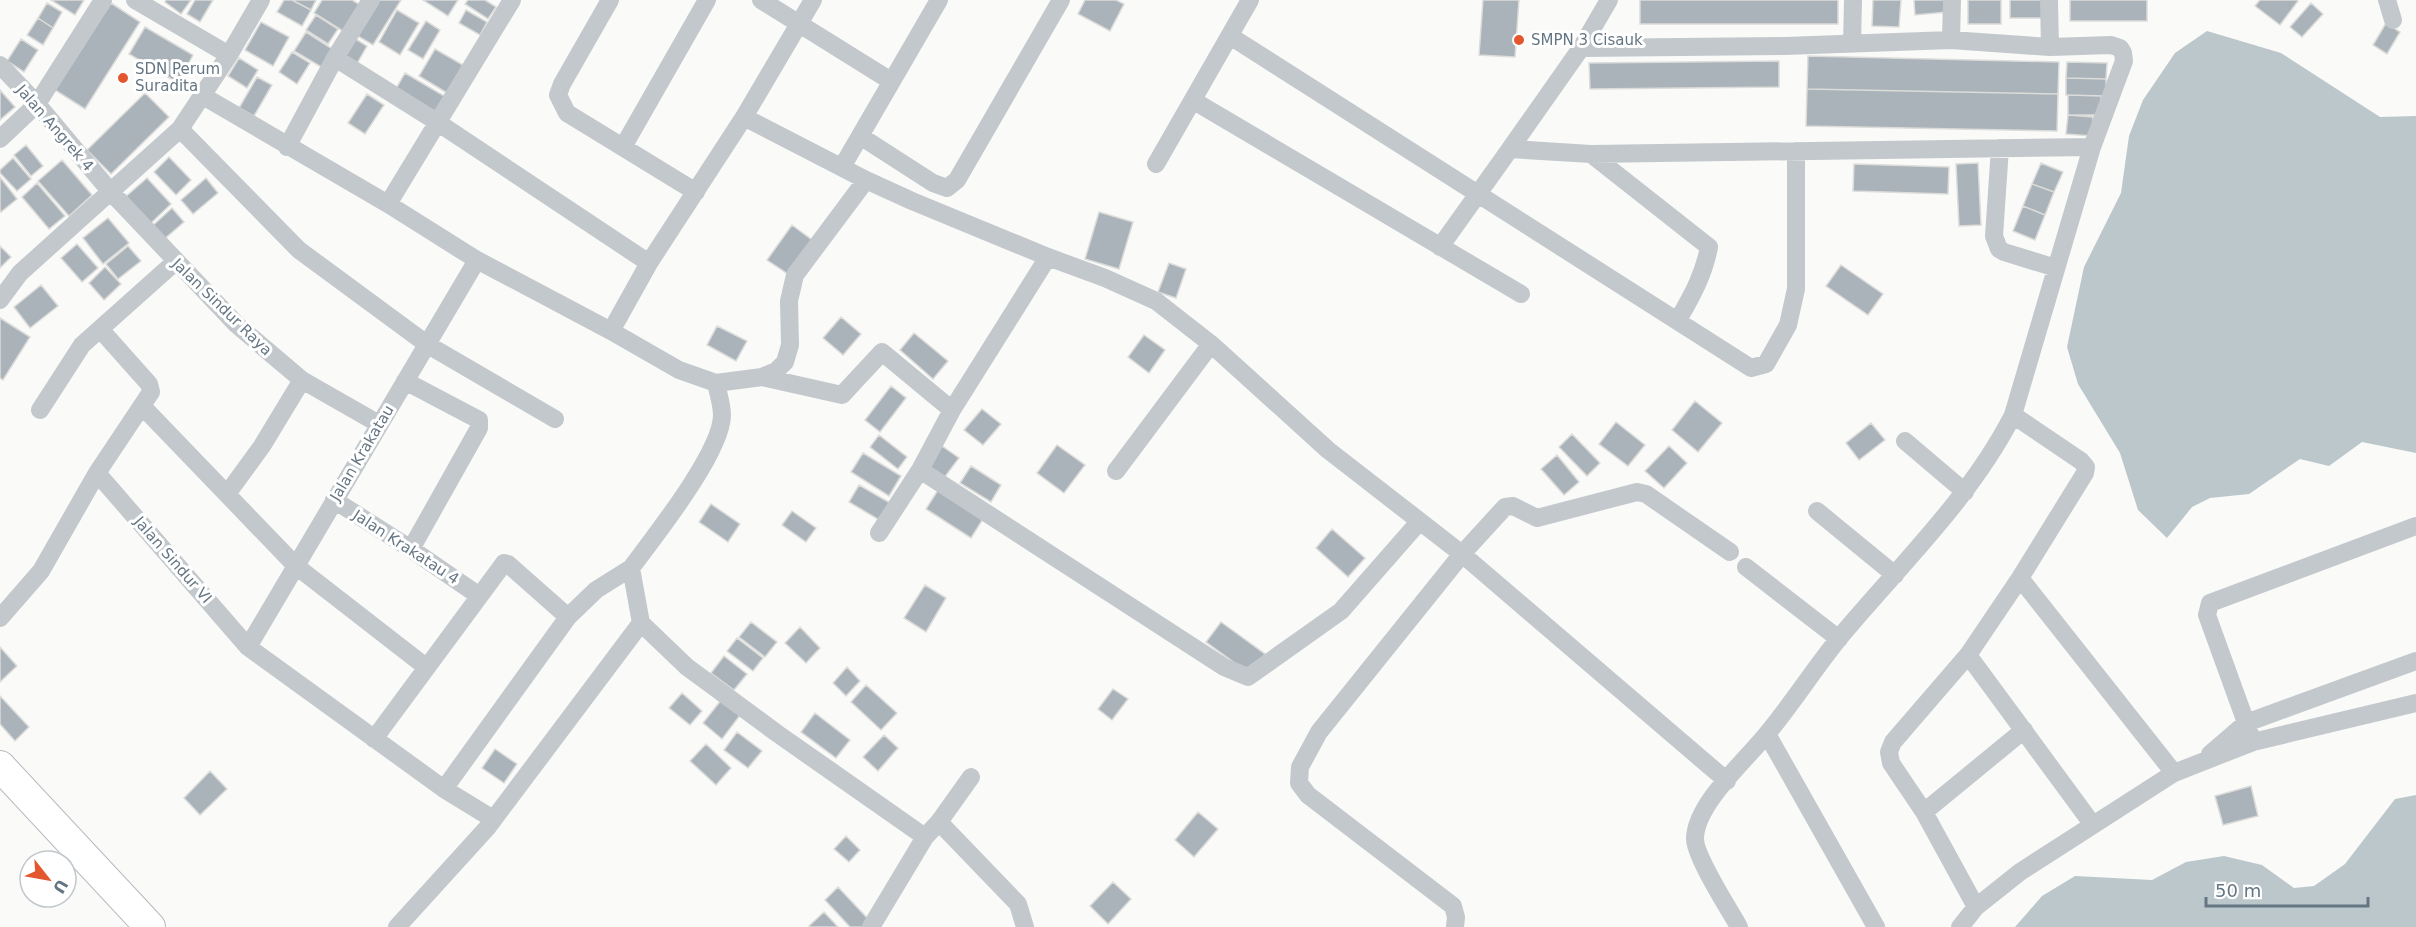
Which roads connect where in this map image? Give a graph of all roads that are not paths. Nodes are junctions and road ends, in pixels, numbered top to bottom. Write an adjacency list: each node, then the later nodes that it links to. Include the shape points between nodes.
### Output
1 (103, 0): 31 (street)
2 (135, 0): 25 (street)
3 (261, 0): 25 (street)
4 (371, 0): 26 (street)
5 (512, 0): 33 (street)
6 (610, 0): 38 (street, via 558,95 567,113)
7 (707, 0): 38 (street)
8 (761, 0): 19 (street)
9 (813, 0): 19 (street)
10 (939, 0): 28 (street)
11 (1061, 0): 35 (street, via 957,180 947,188)
12 (1250, 0): 20 (street)
13 (1609, 0): 24 (street)
14 (1853, 0): 22 (street)
15 (1952, 0): 21 (street)
16 (2049, 0): 23 (street)
17 (2387, 0): 18 (street)
18 (2393, 20)
19 (799, 24): 28 (street); 32 (street)
20 (1230, 36): 30 (street); 49 (street)
21 (1951, 40): 22 (street); 23 (street)
22 (1852, 44): 24 (street)
23 (2050, 47): 40 (street, via 2111,45 2123,53 2124,61)
24 (1581, 48): 41 (street)
25 (229, 55): 29 (street)
26 (335, 58): 33 (street); 37 (street)
27 (0, 65): 31 (street, Jalan Angrek 4)
28 (891, 81): 35 (street)
29 (203, 96): 34 (street); 37 (street)
30 (1194, 101): 44 (street); 51 (street)
31 (37, 104): 36 (street); 47 (street, Jalan Angrek 4)
32 (744, 117): 45 (street); 48 (street)
33 (437, 122): 50 (street); 55 (street)
34 (180, 129): 47 (street); 63 (street, via 299,250)
35 (860, 136): 45 (street)
36 (0, 139)
37 (287, 147): 50 (street)
38 (622, 147): 48 (street)
39 (2000, 147): 40 (street); 42 (street); 56 (street, via 1996,245 2004,252)
40 (2092, 147): 56 (street)
41 (1510, 149): 43 (street); 49 (street)
42 (1796, 151): 43 (street); 59 (street, via 1796,289 1788,325 1766,364 1751,368)
43 (1591, 154): 59 (street, via 1709,246 1706,266)
44 (1156, 164)
45 (842, 167): 46 (street)
46 (866, 180): 52 (street); 64 (street, via 795,275 789,301 790,345 786,362)
47 (110, 191): 54 (street, Jalan Sindur Raya); 58 (street, via 20,273)
48 (696, 192): 55 (street)
49 (1477, 194): 51 (street); 59 (street)
50 (388, 204): 53 (street)
51 (1440, 247): 57 (street)
52 (1048, 257): 62 (street, via 1156,301); 70 (street)
53 (477, 260): 61 (street); 63 (street, Jalan Krakatau)
54 (175, 262): 60 (street); 65 (street, Jalan Sindur Raya, via 237,325)
55 (649, 263): 61 (street)
56 (2056, 268): 71 (street)
57 (1521, 294)
58 (0, 300)
59 (1678, 320)
60 (100, 329): 68 (street, via 149,384 151,392); 69 (street, via 82,345)
61 (611, 331): 67 (street, via 679,370)
62 (1211, 344): 76 (street); 82 (street, via 1328,450)
63 (428, 345): 66 (street, Jalan Krakatau); 72 (street)
64 (762, 377): 67 (street); 70 (street, via 842,395 882,352)
65 (303, 380): 73 (street, Jalan Sindur Raya); 79 (street)
66 (405, 381): 73 (street, Jalan Krakatau); 85 (street, via 479,420 479,428)
67 (716, 383): 90 (street, via 722,416 714,444 670,517)
68 (142, 406): 77 (street); 79 (street)
69 (40, 410)
70 (952, 410): 75 (street)
71 (2013, 415): 78 (street); 92 (street, via 2086,467)
72 (555, 419)
73 (379, 424): 80 (street, Jalan Krakatau)
74 (1905, 441): 78 (street)
75 (920, 470): 82 (street, via 1224,667 1248,677 1341,611); 84 (street)
76 (1116, 471)
77 (98, 473): 94 (street, via 41,571); 98 (street, Jalan Sindur VI)
78 (1965, 492): 91 (street)
79 (227, 494): 88 (street)
80 (334, 500): 85 (street, Jalan Krakatau 4); 88 (street, Jalan Krakatau)
81 (1817, 511): 91 (street)
82 (1419, 522): 87 (street)
83 (2416, 526): 103 (street, via 2210,603 2207,615)
84 (879, 533)
85 (411, 549): 93 (street, Jalan Krakatau 4)
86 (1730, 552): 87 (street, via 1646,494 1637,492 1537,518 1513,506 1505,507)
87 (1461, 554): 112 (street); 124 (street, via 1319,732 1300,767 1299,783 1308,795 1453,906)
88 (296, 566): 98 (street, Jalan Krakatau); 101 (street)
89 (1746, 567): 97 (street)
90 (631, 568): 95 (street, via 596,590); 96 (street)
91 (1895, 574): 97 (street)
92 (2020, 578): 99 (street); 110 (street)
93 (478, 595): 95 (street, via 504,563 508,564); 101 (street)
94 (0, 618)
95 (568, 618): 113 (street)
96 (640, 623): 115 (street); 118 (street, via 687,667)
97 (1839, 639): 105 (street)
98 (248, 647): 106 (street, Jalan Sindur VI)
99 (1968, 655): 104 (street); 114 (street, via 1893,742 1890,752 1891,763)
100 (2416, 661): 103 (street)
101 (426, 667): 106 (street)
102 (2416, 703): 107 (street)
103 (2246, 723): 107 (street); 108 (street)
104 (2024, 730): 114 (street); 117 (street)
105 (1767, 734): 112 (street); 126 (street)
106 (374, 739): 113 (street, Jalan Sindur VI)
107 (2253, 742): 108 (street)
108 (2197, 765): 110 (street)
109 (0, 766): 120 (main road)
110 (2174, 773): 117 (street)
111 (971, 777): 116 (street)
112 (1727, 781): 125 (street, via 1703,809 1694,841)
113 (444, 789): 115 (street, Jalan Sindur VI)
114 (1924, 812): 119 (street)
115 (493, 819): 121 (street)
116 (939, 822): 118 (street); 123 (street, via 1018,904)
117 (2093, 825): 119 (street, via 2020,872)
118 (925, 837): 122 (street)
119 (1976, 907): 127 (street)
120 (150, 927)
121 (397, 927)
122 (871, 927)
123 (1025, 927)
124 (1455, 927)
125 (1739, 927)
126 (1876, 927)
127 (1959, 927)

